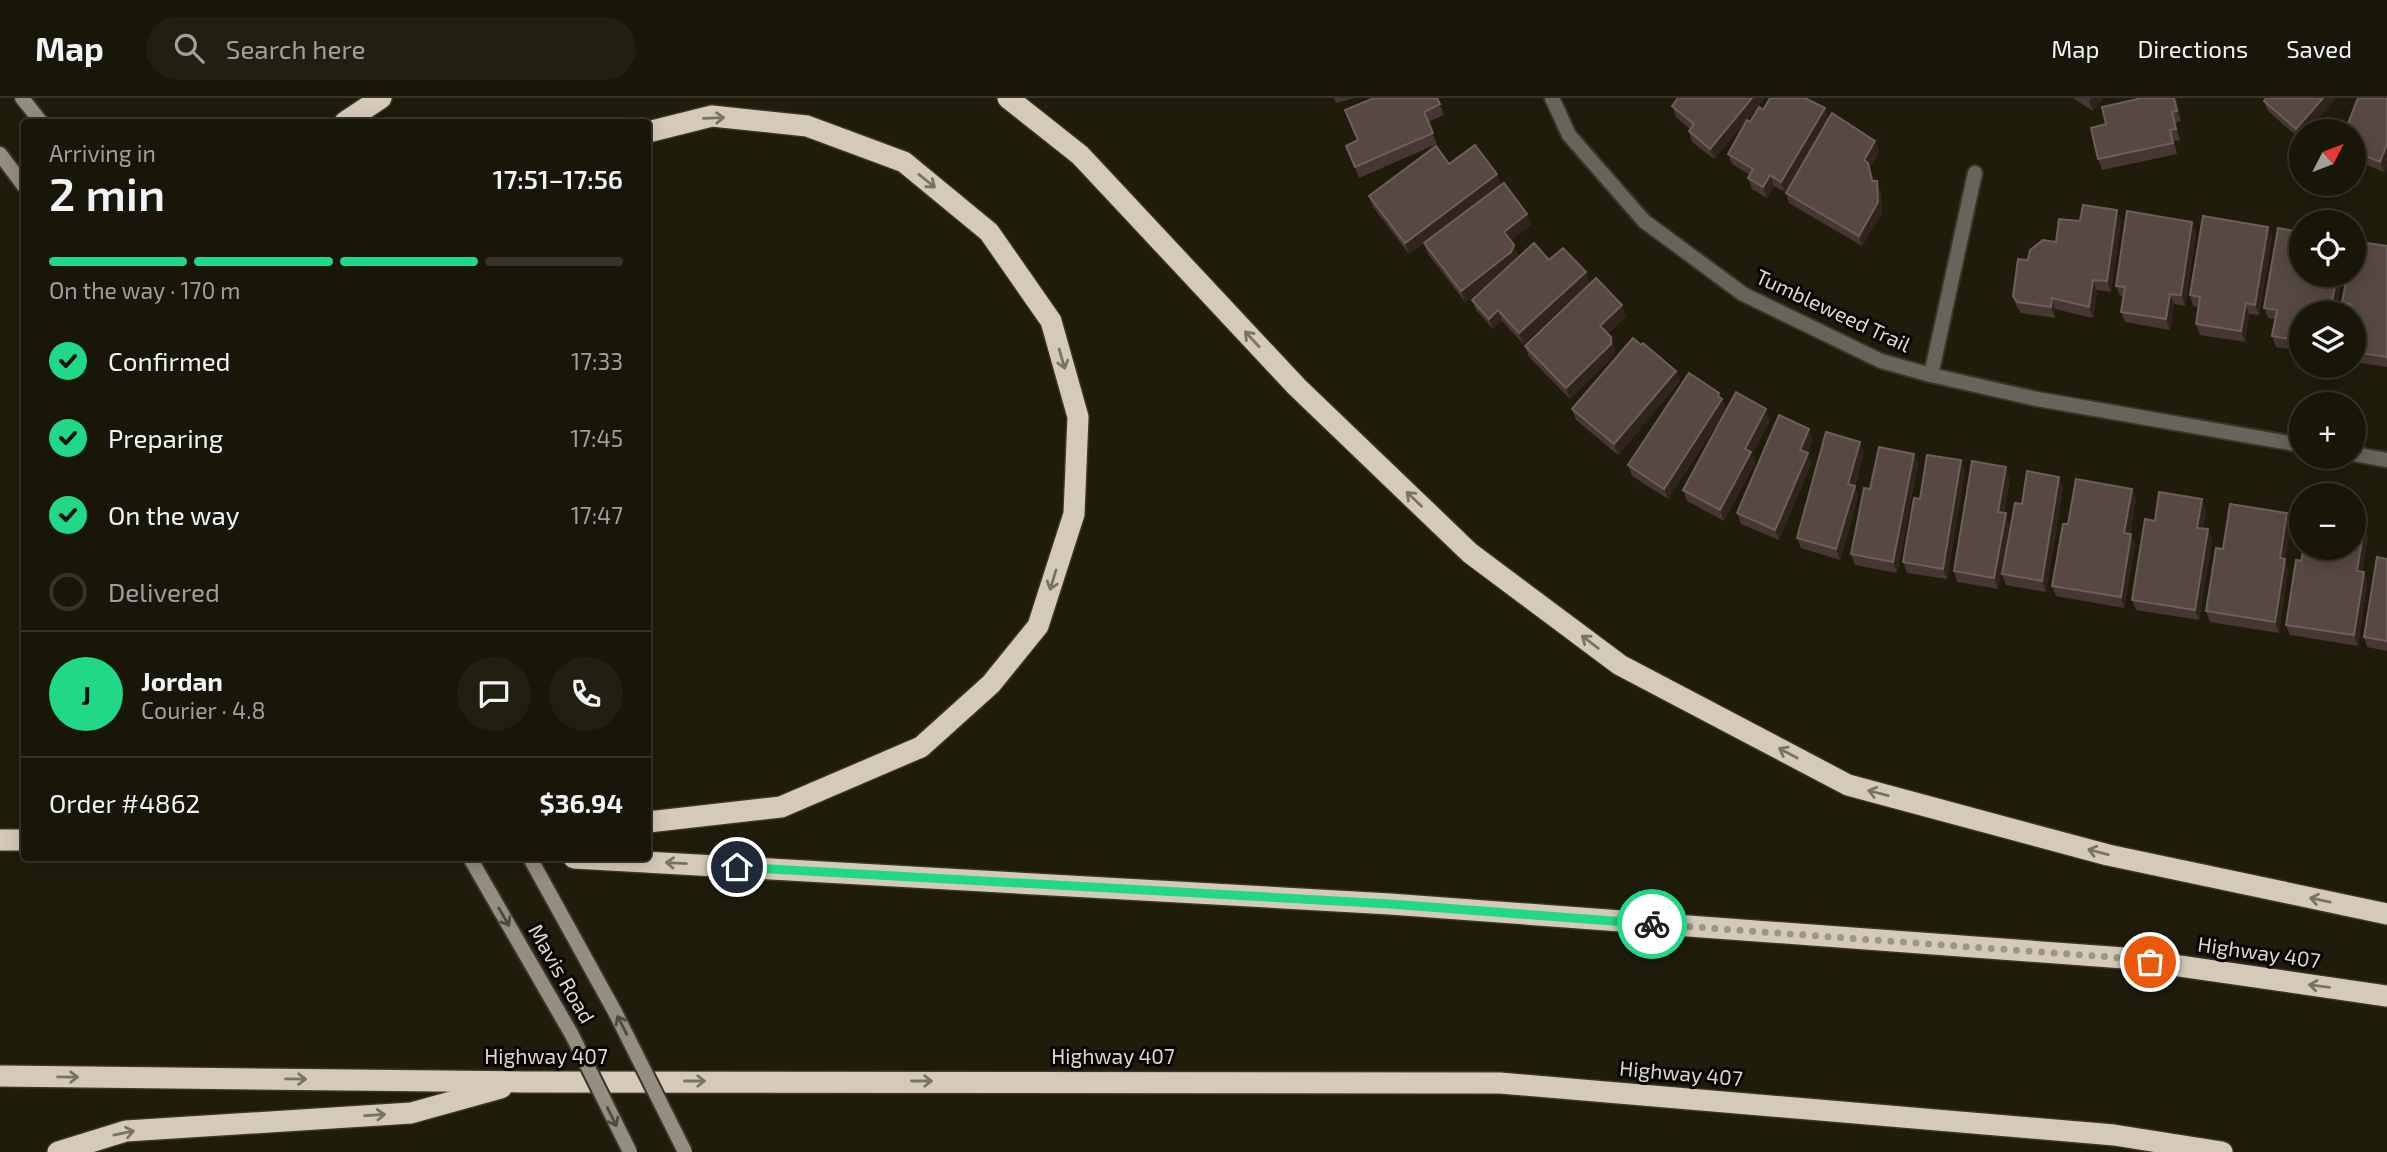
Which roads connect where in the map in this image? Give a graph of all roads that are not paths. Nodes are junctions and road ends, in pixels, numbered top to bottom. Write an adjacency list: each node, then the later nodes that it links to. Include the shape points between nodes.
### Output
1 (22, 98): 5 (main road)
2 (381, 98): 6 (highway)
3 (1008, 98): 21 (highway, one-way to 3, via 2108,855 1849,785 1620,665 1470,553 1297,387 1080,155)
4 (1552, 98): 11 (street, Tumbleweed Trail, via 1569,135 1644,221 1743,294 1881,361)
5 (39, 119)
6 (350, 119)
7 (651, 131): 15 (highway, one-way to 15, via 712,116 807,126 904,162 989,232 1051,321 1078,417 1074,514 1038,626 991,684 921,747 781,807)
8 (0, 154): 10 (main road)
9 (1975, 173): 11 (street)
10 (21, 183)
11 (1931, 375): 12 (street, Tumbleweed Trail, via 2037,399)
12 (2289, 443)
13 (2366, 456): 14 (street)
14 (2387, 460)
15 (651, 822)
16 (0, 839): 17 (highway)
17 (21, 840)
18 (472, 861): 26 (main road, Mavis Road, one-way to 26, bridge, via 572,1035)
19 (532, 861): 27 (main road, Mavis Road, one-way to 19, bridge)
20 (627, 861): 22 (highway, Highway 407, one-way to 20, via 2124,958 1404,905)
21 (2387, 914)
22 (2387, 996)
23 (0, 1076): 24 (highway, Highway 407, one-way to 24)
24 (524, 1082): 25 (highway, one-way to 24, via 125,1131 411,1113); 28 (highway, Highway 407, one-way to 28, via 1500,1083 2114,1135)
25 (58, 1152)
26 (630, 1152)
27 (685, 1152)
28 (2222, 1152)

